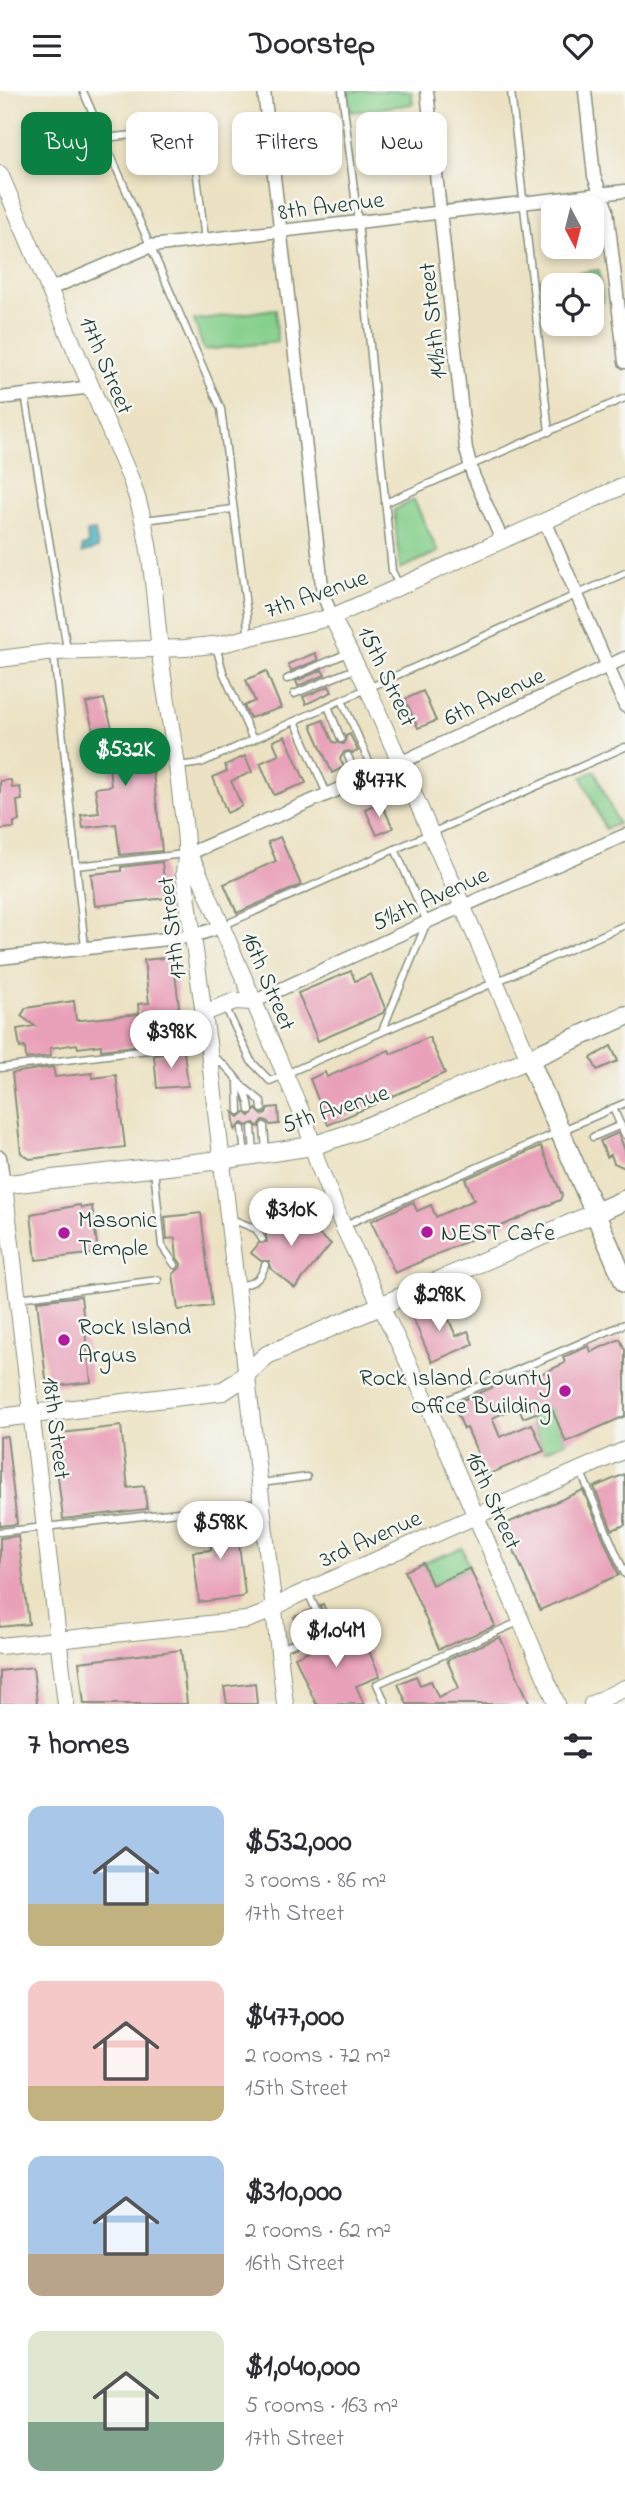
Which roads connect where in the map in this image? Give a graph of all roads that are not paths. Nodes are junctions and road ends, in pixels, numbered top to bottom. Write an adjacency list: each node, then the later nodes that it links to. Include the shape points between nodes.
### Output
1 (83, 91): 7 (lane)
2 (264, 91): 16 (street, 15th Street)
3 (342, 91): 15 (lane)
4 (427, 91): 14 (street, 14½th Street)
5 (510, 91): 13 (lane)
6 (585, 91): 12 (street, via 594,176)
7 (92, 112)
8 (112, 137): 17 (lane, via 191,129)
9 (112, 156): 18 (lane)
10 (0, 174): 19 (street, 17th Street)
11 (625, 191): 12 (street, 8th Avenue)
12 (602, 194): 13 (street, 8th Avenue); 20 (street)
13 (524, 204): 14 (street, 8th Avenue); 25 (lane)
14 (442, 214): 15 (street, 8th Avenue); 26 (street, 14½th Street)
15 (358, 222): 16 (street, 8th Avenue); 28 (lane)
16 (280, 232): 17 (street, 8th Avenue); 36 (street, 15th Street, via 323,594)
17 (205, 241): 18 (street, 8th Avenue)
18 (151, 246): 19 (street, 8th Avenue); 29 (lane, via 221,409)
19 (50, 289): 21 (street, 17th Street)
20 (625, 362)
21 (92, 387): 22 (street); 30 (street, 17th Street)
22 (25, 394): 23 (street); 40 (lane)
23 (0, 398)
24 (625, 398): 25 (lane)
25 (549, 432): 26 (lane)
26 (469, 466): 28 (lane); 32 (street, 14½th Street)
27 (625, 485): 31 (street, 7th Avenue)
28 (385, 503): 34 (lane, via 392,571)
29 (233, 509): 30 (lane); 37 (lane)
30 (144, 520): 39 (street, 17th Street)
31 (545, 521): 32 (street, 7th Avenue); 35 (street)
32 (502, 540): 34 (street, 7th Avenue)
33 (625, 573): 35 (lane)
34 (400, 586): 36 (street, 7th Avenue)
35 (576, 594): 44 (street); 47 (lane)
36 (332, 617): 37 (street, 7th Avenue); 41 (street, 15th Street)
37 (248, 639): 38 (street, 7th Avenue)
38 (216, 645): 39 (street, 7th Avenue); 54 (lane)
39 (160, 649): 40 (street, 7th Avenue); 58 (street, 17th Street)
40 (61, 651): 43 (street, 7th Avenue); 66 (lane)
41 (350, 652): 45 (street, 15th Street); 46 (lane)
42 (625, 658): 44 (street, 6th Avenue)
43 (0, 659)
44 (608, 666): 51 (street); 57 (street, 6th Avenue)
45 (358, 668): 47 (street, 15th Street); 48 (lane)
46 (287, 679)
47 (368, 689): 49 (lane); 57 (street, 15th Street)
48 (294, 694)
49 (342, 700): 50 (lane); 59 (lane)
50 (327, 706): 52 (lane); 53 (lane)
51 (625, 706)
52 (295, 721): 54 (lane); 61 (lane)
53 (341, 739)
54 (253, 740): 58 (lane, via 201,763)
55 (625, 747): 62 (lane)
56 (348, 756): 60 (lane)
57 (400, 763): 59 (street, 6th Avenue); 62 (street, 15th Street)
58 (177, 766): 65 (street, 17th Street)
59 (374, 773): 60 (street, 6th Avenue)
60 (358, 780): 61 (street, 6th Avenue)
61 (327, 794): 65 (street, 6th Avenue)
62 (429, 834): 64 (lane); 67 (street, 15th Street)
63 (625, 835): 67 (street, 5½th Avenue)
64 (395, 849): 68 (lane); 70 (lane)
65 (188, 854): 66 (lane); 70 (street, 16th Street); 71 (street, 17th Street, via 184,873)
66 (76, 866): 72 (lane)
67 (462, 908): 68 (street, 5½th Avenue); 74 (street, 15th Street)
68 (427, 922): 75 (street, 5½th Avenue); 79 (lane)
69 (625, 925): 74 (lane)
70 (221, 927): 71 (street); 75 (street, 16th Street)
71 (193, 936): 72 (street); 77 (street, 17th Street)
72 (85, 948): 73 (street)
73 (0, 958)
74 (496, 983): 79 (lane); 81 (street, 15th Street)
75 (253, 1002): 76 (street, via 235,1001); 83 (street, 16th Street)
76 (225, 1006): 77 (street); 83 (lane, via 250,1061 270,1081)
77 (204, 1013): 80 (street, 17th Street)
78 (625, 1016): 81 (main road, 5th Avenue)
79 (382, 1031): 83 (lane)
80 (208, 1048): 82 (lane); 84 (lane); 100 (street, 17th Street)
81 (529, 1059): 94 (main road, 15th Street); 97 (main road, 5th Avenue)
82 (0, 1068)
83 (284, 1074): 97 (street, 16th Street)
84 (238, 1082): 87 (lane, via 261,1101); 88 (lane); 89 (lane)
85 (625, 1103): 86 (lane)
86 (612, 1108): 90 (lane); 94 (lane)
87 (262, 1109)
88 (250, 1110)
89 (239, 1111)
90 (621, 1125): 95 (lane); 96 (lane)
91 (264, 1126): 98 (lane)
92 (252, 1128): 98 (lane)
93 (242, 1129): 98 (lane)
94 (560, 1131): 104 (main road, 15th Street); 106 (lane)
95 (625, 1135)
96 (593, 1137)
97 (312, 1146): 98 (main road, 5th Avenue); 106 (street, 16th Street)
98 (255, 1155): 100 (main road, 5th Avenue)
99 (0, 1157): 102 (street, 18th Street)
100 (221, 1160): 101 (main road, 5th Avenue); 105 (street, 17th Street)
101 (153, 1167): 102 (main road, 5th Avenue); 108 (lane, via 162,1246)
102 (2, 1185): 113 (street, 18th Street)
103 (625, 1200): 104 (main road)
104 (595, 1213): 111 (main road, 15th Street); 114 (main road)
105 (227, 1218): 107 (lane, via 256,1229); 112 (street, 17th Street)
106 (343, 1226): 114 (street, 16th Street)
107 (262, 1240)
108 (175, 1265)
109 (265, 1265): 112 (lane, via 253,1283)
110 (158, 1280): 113 (lane)
111 (625, 1283)
112 (235, 1286): 116 (street, 17th Street)
113 (18, 1298): 118 (street, 18th Street)
114 (382, 1305): 116 (main road, via 268,1355); 117 (street, 16th Street)
115 (625, 1324): 117 (lane)
116 (245, 1374): 118 (main road, via 230,1387 209,1393); 123 (street, 17th Street)
117 (429, 1408): 125 (street, 16th Street)
118 (32, 1414): 119 (main road); 126 (street, 18th Street)
119 (0, 1417)
120 (625, 1450): 121 (street, 3rd Avenue)
121 (580, 1470): 125 (street, 3rd Avenue); 128 (lane)
122 (307, 1477): 123 (lane)
123 (259, 1483): 124 (street, 17th Street)
124 (261, 1503): 126 (lane); 130 (street, 17th Street)
125 (476, 1516): 129 (street, 3rd Avenue); 131 (street, 16th Street)
126 (46, 1526): 127 (lane); 132 (street, 18th Street)
127 (0, 1532)
128 (625, 1574)
129 (308, 1591): 130 (street, 3rd Avenue); 134 (lane, via 325,1631)
130 (274, 1609): 132 (street, 3rd Avenue, via 246,1620); 134 (street, 17th Street)
131 (521, 1621): 138 (lane, via 377,1684); 139 (street, 16th Street)
132 (59, 1641): 133 (street, 3rd Avenue); 136 (street, 18th Street)
133 (0, 1646)
134 (278, 1650): 137 (street, 17th Street)
135 (625, 1688): 140 (street)
136 (66, 1704)
137 (285, 1704)
138 (386, 1704)
139 (557, 1704)
140 (592, 1704)

